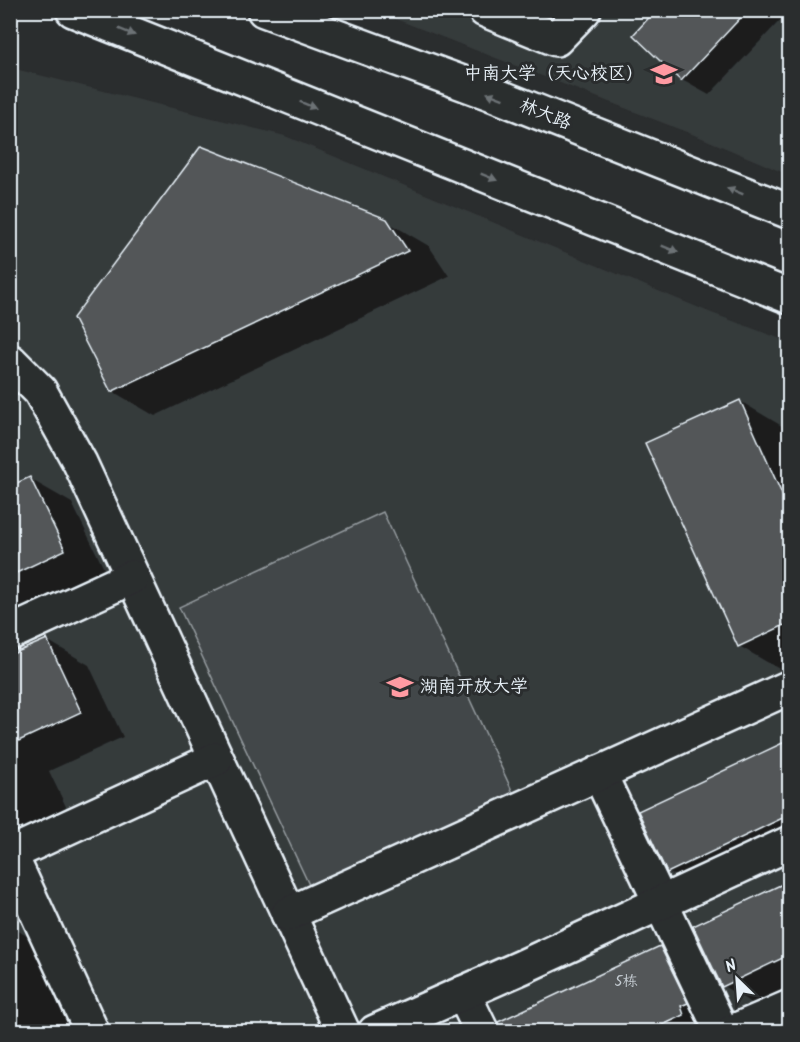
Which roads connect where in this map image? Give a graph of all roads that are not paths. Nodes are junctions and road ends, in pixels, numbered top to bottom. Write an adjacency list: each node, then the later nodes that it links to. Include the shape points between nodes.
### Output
1 (73, 10): 6 (main road, one-way to 6)
2 (264, 10): 5 (main road, 林大路, one-way to 2, via 490,93)
3 (485, 10): 4 (main road, via 556,39)
4 (584, 10)
5 (789, 212)
6 (789, 297)
7 (10, 361): 8 (main road, via 40,391 80,463)
8 (132, 577): 9 (main road); 11 (main road)
9 (10, 633)
10 (789, 687): 12 (main road)
11 (216, 759): 14 (main road); 16 (main road)
12 (598, 773): 15 (main road); 16 (main road)
13 (789, 843): 15 (main road)
14 (10, 854): 19 (main road)
15 (660, 903): 17 (main road); 23 (main road)
16 (288, 914): 20 (main road)
17 (463, 993): 21 (main road); 22 (main road)
18 (789, 1007): 24 (main road)
19 (92, 1032)
20 (343, 1032)
21 (375, 1032)
22 (482, 1032)
23 (722, 1032)
24 (732, 1032)

